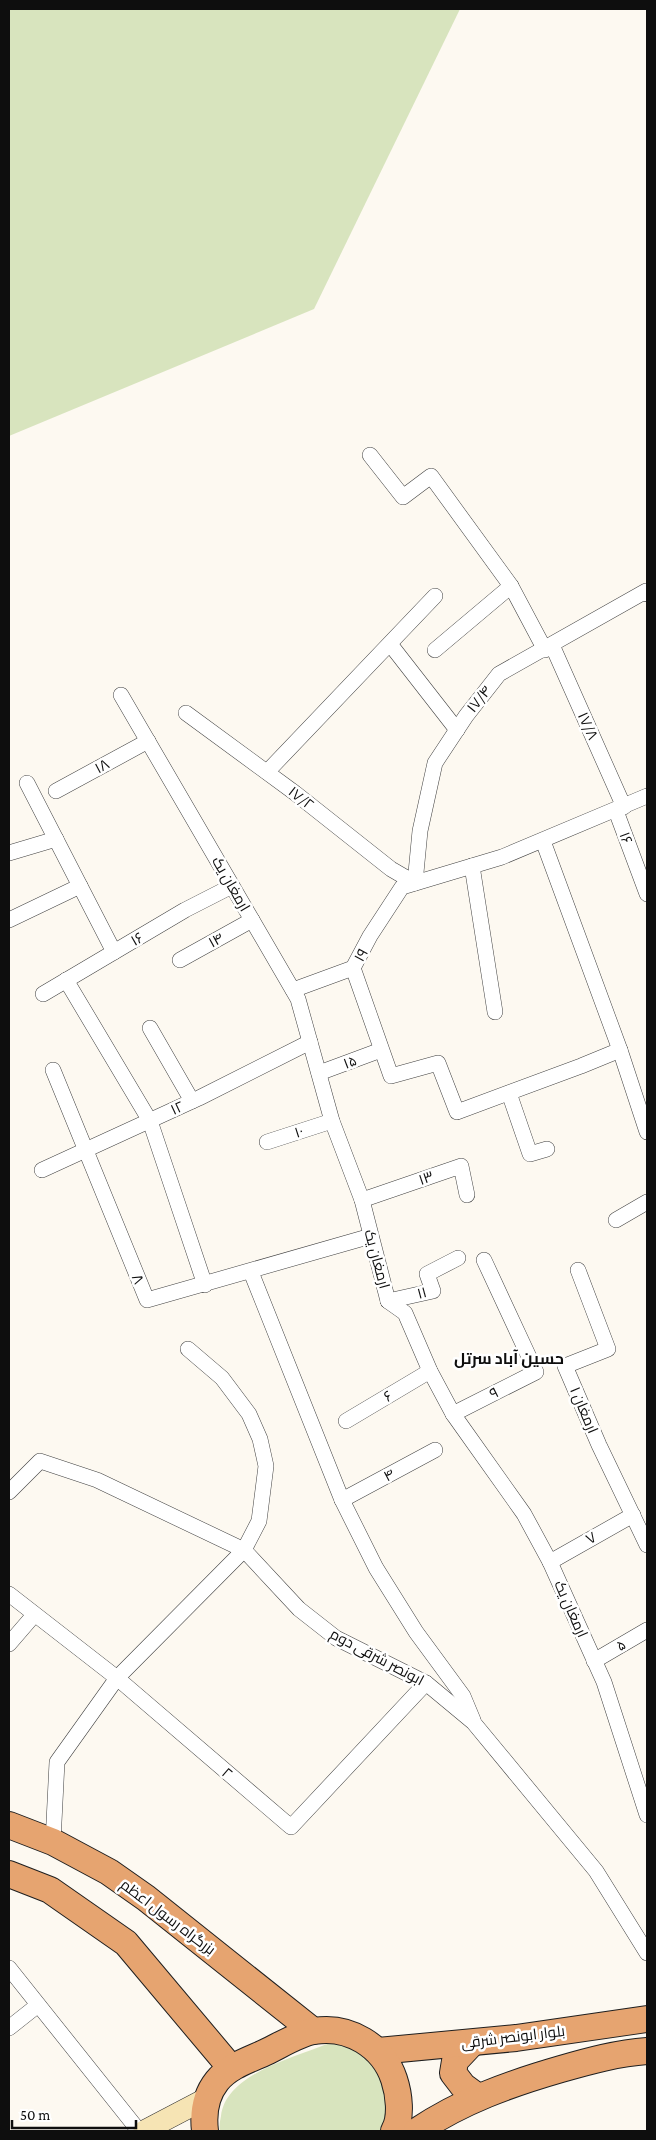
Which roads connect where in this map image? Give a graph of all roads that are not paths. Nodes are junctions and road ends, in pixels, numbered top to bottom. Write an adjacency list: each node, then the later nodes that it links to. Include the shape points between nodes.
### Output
1 (370, 455): 2 (street, ۱۷/۸, via 403,497 431,476)
2 (511, 586): 6 (street, ۱۷/۸); 7 (street)
3 (646, 593): 6 (street, ۱۷/۴)
4 (435, 596): 5 (street)
5 (390, 644): 10 (street); 12 (street)
6 (549, 647): 10 (street, ۱۷/۴, via 499,674); 16 (street, ۱۷/۸)
7 (435, 650)
8 (121, 695): 11 (street, ارمغان یک)
9 (186, 713): 12 (street, ۱۷/۲)
10 (457, 730): 21 (street, ۱۷/۴, via 435,763)
11 (148, 741): 14 (street, ۱۸); 23 (street, ارمغان یک)
12 (267, 772): 21 (street, ۱۷/۲)
13 (27, 783): 17 (street)
14 (56, 790)
15 (647, 796): 16 (street)
16 (620, 809): 18 (street); 24 (street, ۱۶)
17 (56, 839): 19 (street); 22 (street)
18 (542, 841): 20 (street); 37 (street)
19 (9, 853)
20 (472, 866): 21 (street); 33 (street)
21 (408, 885): 29 (street, ۱۹, via 370,936)
22 (80, 886): 25 (street); 27 (street)
23 (232, 886): 26 (street, ارمغان یک); 27 (street, ۱۶)
24 (647, 894)
25 (9, 920)
26 (252, 920): 28 (street, ۱۴); 31 (street, ارمغان یک)
27 (114, 952): 30 (street, ۱۶)
28 (180, 960)
29 (353, 968): 31 (street, ۱۹); 36 (street)
30 (66, 980): 32 (street, ۱۶); 42 (street)
31 (293, 990): 35 (street, ارمغان یک)
32 (43, 994)
33 (495, 1012)
34 (150, 1028): 41 (street)
35 (310, 1042): 39 (street, ارمغان یک); 41 (street, ۱۲)
36 (381, 1050): 39 (street, ۱۵); 40 (street, via 391,1076 438,1062 457,1112)
37 (620, 1050): 40 (street); 44 (street)
38 (53, 1070): 47 (street, ۸)
39 (319, 1073): 43 (street, ارمغان یک)
40 (509, 1093): 46 (street, via 530,1154)
41 (192, 1101): 42 (street, ۱۲)
42 (150, 1121): 47 (street, ۱۲); 58 (street)
43 (332, 1121): 45 (street, ۱۰); 50 (street, ارمغان یک)
44 (647, 1132)
45 (267, 1142)
46 (547, 1149)
47 (85, 1150): 48 (street, ۱۲); 58 (street, ۸, via 147,1300)
48 (42, 1170)
49 (466, 1195): 50 (street, ۱۳, via 461,1166)
50 (362, 1200): 53 (street, ارمغان یک)
51 (647, 1202): 52 (street)
52 (616, 1220)
53 (371, 1236): 57 (street, ۸); 59 (street, ارمغان یک)
54 (458, 1258): 59 (street, ۱۱, via 427,1274 433,1291)
55 (484, 1260): 62 (street, ۹, via 536,1372)
56 (578, 1270): 67 (street, ارمغان ۱, via 608,1349 565,1366 598,1444)
57 (251, 1272): 58 (street, ۸); 66 (street)
58 (205, 1285)
59 (388, 1302): 61 (street, ارمغان یک, via 406,1314)
60 (188, 1349): 69 (street, via 222,1378 249,1414 260,1439 266,1466 259,1520)
61 (430, 1371): 62 (street, ارمغان یک); 63 (street, ۶)
62 (453, 1414): 70 (street, ارمغان یک, via 524,1514)
63 (346, 1421)
64 (436, 1450): 66 (street, ۴)
65 (9, 1492): 69 (street, via 40,1461 97,1480)
66 (342, 1500): 78 (street, via 376,1568 416,1632 463,1696)
67 (633, 1514): 68 (street, ارمغان ۱); 70 (street, ۷)
68 (647, 1544)
69 (244, 1550): 76 (street); 77 (street, ابونصر شرقی دوم, via 299,1609 336,1638)
70 (550, 1562): 75 (street, ارمغان یک)
71 (9, 1594): 72 (street, ۲)
72 (34, 1615): 74 (street); 76 (street, ۲)
73 (647, 1630): 75 (street, ۵)
74 (9, 1644)
75 (594, 1660): 79 (street, ارمغان یک)
76 (117, 1678): 77 (street, ۲, via 291,1828); 81 (street, via 57,1762)
77 (426, 1682): 78 (street, ابونصر شرقی دوم)
78 (473, 1722): 83 (street, ابونصر شرقی دوم, via 596,1871)
79 (647, 1815)
80 (9, 1825): 81 (highway, بزرگراه رسول اعظم)
81 (53, 1842): 88 (highway, بزرگراه رسول اعظم, via 109,1872 146,1898)
82 (9, 1874): 92 (highway, via 50,1890 126,1943)
83 (647, 1953)
84 (9, 1968): 85 (street)
85 (38, 2005): 87 (street); 95 (street)
86 (643, 2015): 89 (highway, بلوار ابونصر شرقی)
87 (9, 2028)
88 (313, 2031): 90 (highway, via 336,2030 358,2037); 92 (highway)
89 (472, 2043): 90 (highway, بلوار ابونصر شرقی); 93 (highway, via 455,2061 453,2073)
90 (378, 2051): 98 (highway, via 390,2068 398,2090 398,2125)
91 (647, 2051): 93 (highway, via 599,2058 517,2081)
92 (231, 2068): 94 (highway, via 217,2081)
93 (478, 2097): 99 (highway)
94 (207, 2098): 96 (main road); 97 (highway)
95 (139, 2131)
96 (144, 2131)
97 (204, 2131)
98 (394, 2131)
99 (417, 2131)

